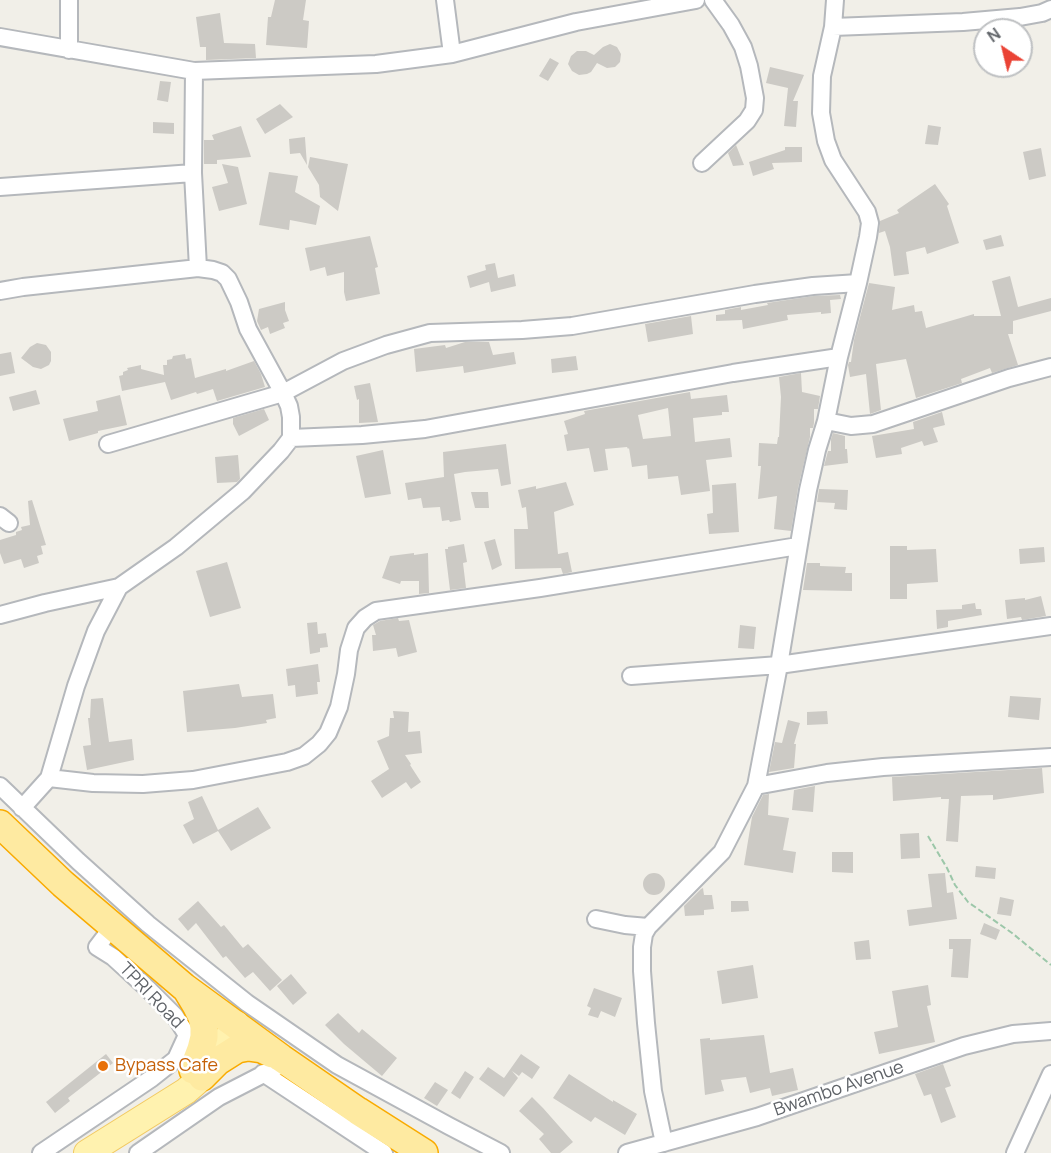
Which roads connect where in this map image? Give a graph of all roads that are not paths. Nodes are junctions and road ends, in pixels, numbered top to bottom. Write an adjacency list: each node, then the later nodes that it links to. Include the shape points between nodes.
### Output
1 (69, 0): 9 (street)
2 (445, 0): 10 (street)
3 (696, 0): 10 (street, via 576,22)
4 (713, 0): 12 (street, via 743,47 755,98 747,122)
5 (835, 0): 7 (street)
6 (1051, 9): 7 (street, via 1020,17 963,22)
7 (833, 27): 16 (street, via 822,76 821,113 833,160 870,223)
8 (0, 37): 9 (street)
9 (69, 50): 11 (street)
10 (452, 54): 11 (street, via 376,64)
11 (194, 71): 13 (street)
12 (702, 163)
13 (193, 174): 14 (street); 15 (street)
14 (0, 187)
15 (198, 268): 17 (street); 20 (street, via 222,273 228,279 248,329)
16 (858, 283): 18 (street); 20 (street, via 754,294 572,326 430,333 343,361)
17 (0, 291)
18 (839, 357): 21 (street); 22 (street, via 425,429)
19 (1051, 367): 21 (street, via 873,424 851,426)
20 (283, 393): 22 (street, via 291,417); 23 (street)
21 (826, 421): 24 (street)
22 (291, 438): 25 (street, via 243,491 176,547)
23 (108, 444)
24 (798, 546): 28 (street); 31 (street, via 375,611 356,628 339,707 328,733 304,756 193,780 143,784)
25 (119, 587): 26 (street); 31 (street, via 96,631)
26 (0, 615)
27 (1051, 626): 28 (street)
28 (779, 665): 29 (street); 33 (street)
29 (631, 676)
30 (1051, 758): 33 (street, via 883,767)
31 (49, 778): 34 (street)
32 (0, 786): 34 (street)
33 (756, 786): 38 (street, via 722,852)
34 (22, 808): 51 (street, via 148,924 247,1003 336,1065)
35 (0, 824): 37 (highway)
36 (596, 919): 38 (street)
37 (113, 926): 39 (highway); 46 (street, TPRI Road, via 97,947 149,990 175,1016 187,1035 176,1059)
38 (648, 927): 45 (street, via 642,947 645,1012 653,1092)
39 (184, 987): 40 (highway); 43 (highway, via 204,1027)
40 (231, 1020): 42 (highway); 43 (main road)
41 (1051, 1030): 45 (street, Bwambo Avenue, via 964,1046 757,1117)
42 (277, 1064): 43 (highway, via 262,1049 248,1047 237,1049); 48 (street, via 219,1097); 49 (street); 50 (highway)
43 (197, 1073): 47 (main road, via 140,1120)
44 (1051, 1074): 53 (street)
45 (664, 1143): 52 (street, Bwambo Avenue)
46 (41, 1153)
47 (87, 1153)
48 (138, 1153)
49 (384, 1153)
50 (424, 1153)
51 (501, 1153)
52 (627, 1153)
53 (1015, 1153)

